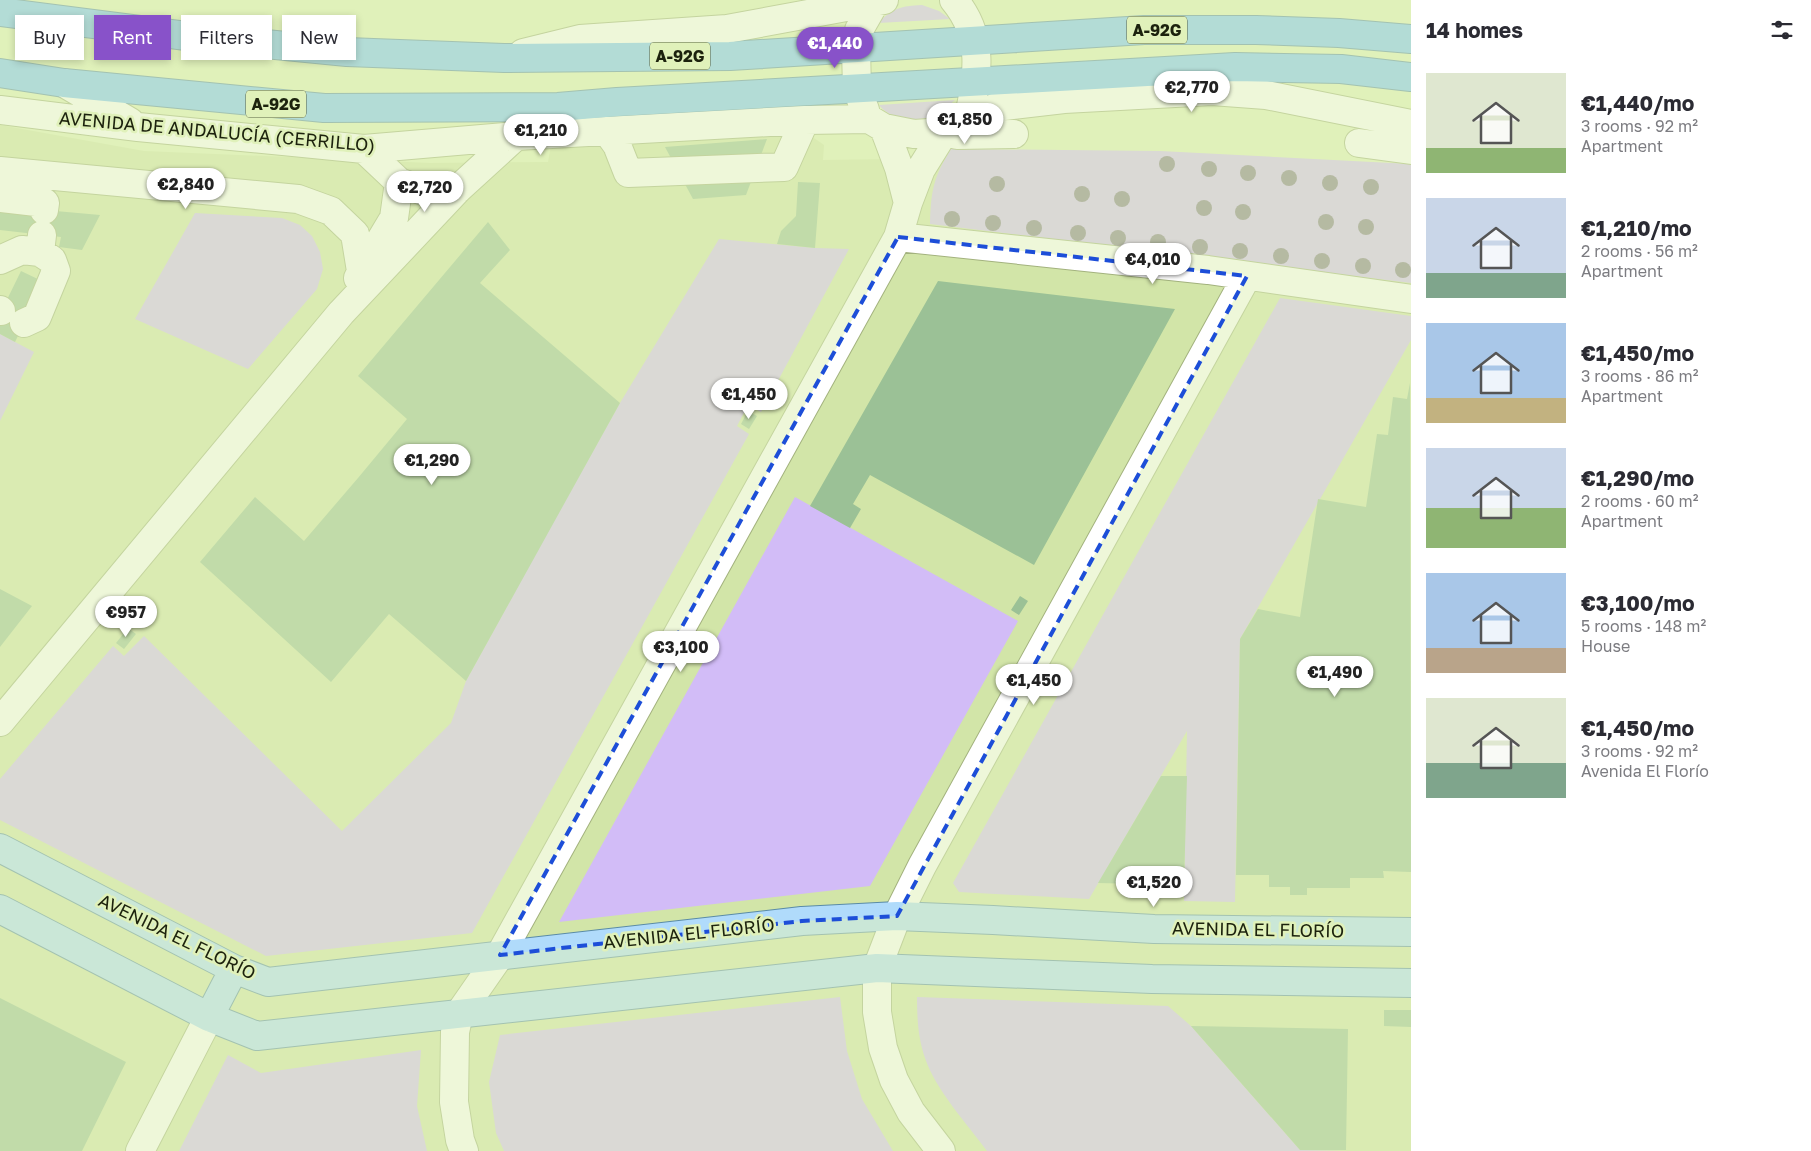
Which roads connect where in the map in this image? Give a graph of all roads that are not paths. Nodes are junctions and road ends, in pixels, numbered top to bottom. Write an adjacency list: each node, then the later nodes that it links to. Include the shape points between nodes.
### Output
1 (954, 0): 5 (street, via 964,11)
2 (880, 1): 6 (street, via 859,30); 7 (street, via 727,29 580,39)
3 (0, 12): 7 (highway, A-92G, via 194,37 347,52)
4 (1411, 39): 5 (highway, A-92G, via 1256,30 1144,30)
5 (975, 41): 6 (highway, A-92G); 11 (street)
6 (856, 48): 7 (highway, A-92G, via 730,56); 13 (street)
7 (504, 58)
8 (0, 73): 12 (highway, AVENIDA DE ANDALUCÍA (CERRILLO) / A-92G)
9 (1138, 73): 10 (highway, AVENIDA DE ANDALUCÍA (CERRILLO) / A-92G, via 1235,67 1342,69); 11 (highway, AVENIDA DE ANDALUCÍA (CERRILLO) / A-92G); 14 (street)
10 (1411, 77)
11 (977, 81): 13 (highway, AVENIDA DE ANDALUCÍA (CERRILLO) / A-92G); 18 (street)
12 (64, 83): 13 (highway, AVENIDA DE ANDALUCÍA (CERRILLO) / A-92G, via 324,108 558,107); 19 (street)
13 (857, 89): 16 (street)
14 (1083, 98): 17 (street, AVENIDA DE ANDALUCÍA (CERRILLO), via 1212,91 1266,95); 18 (street, AVENIDA DE ANDALUCÍA (CERRILLO), via 996,106)
15 (0, 110): 19 (street, AVENIDA DE ANDALUCÍA (CERRILLO))
16 (876, 123): 18 (street, AVENIDA DE ANDALUCÍA (CERRILLO), via 914,134); 20 (street, AVENIDA DE ANDALUCÍA (CERRILLO)); 31 (street, via 899,168)
17 (1411, 124)
18 (956, 126): 21 (street, via 957,135); 31 (street, via 921,169)
19 (138, 127): 25 (street, AVENIDA DE ANDALUCÍA (CERRILLO))
20 (802, 128): 23 (street, AVENIDA DE ANDALUCÍA (CERRILLO)); 23 (street, via 784,166 628,173)
21 (1014, 134)
22 (516, 136): 23 (street, AVENIDA DE ANDALUCÍA (CERRILLO)); 25 (street, AVENIDA DE ANDALUCÍA (CERRILLO)); 29 (street)
23 (612, 138)
24 (1359, 143): 26 (street)
25 (364, 149): 28 (street)
26 (1411, 150)
27 (0, 171): 35 (street, via 298,199 331,211 354,234)
28 (399, 182): 29 (street, via 426,192); 35 (street, via 394,218)
29 (458, 189): 38 (street)
30 (0, 198): 32 (street, via 45,203)
31 (908, 203): 33 (street)
32 (42, 232): 34 (street, via 22,250); 39 (street, via 56,271 37,317)
33 (898, 237): 36 (street); 45 (street)
34 (0, 260)
35 (362, 271): 38 (street)
36 (1247, 276): 37 (street); 43 (street)
37 (1411, 299)
38 (341, 313): 40 (street)
39 (8, 315)
40 (0, 722)
41 (0, 848): 47 (main road, AVENIDA EL FLORÍO)
42 (0, 909): 50 (main road)
43 (897, 916): 44 (main road, AVENIDA EL FLORÍO, via 1154,929); 45 (main road, AVENIDA EL FLORÍO, via 802,921); 46 (street)
44 (1411, 932)
45 (500, 955): 47 (main road, AVENIDA EL FLORÍO, via 268,982); 49 (street)
46 (877, 968): 48 (main road, via 1152,979); 49 (main road); 53 (street, via 877,1012 883,1048 894,1080 911,1112)
47 (234, 969): 50 (main road)
48 (1411, 984)
49 (459, 1014): 50 (main road, via 257,1036); 52 (street, via 455,1032 454,1102)
50 (209, 1017): 51 (street)
51 (140, 1151)
52 (464, 1151)
53 (941, 1151)

